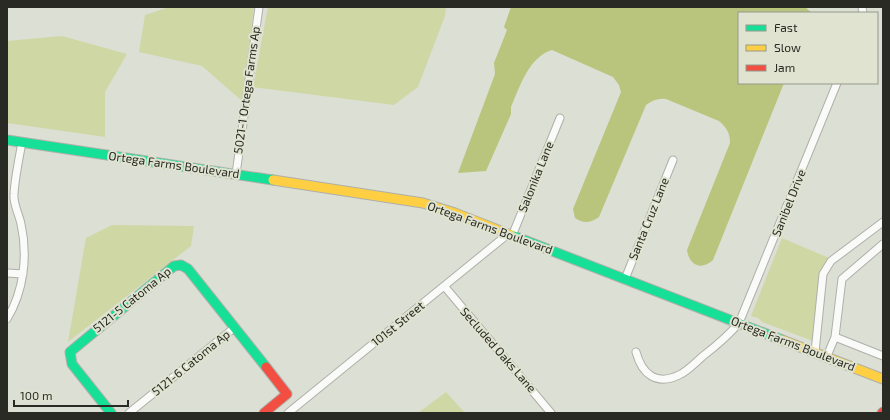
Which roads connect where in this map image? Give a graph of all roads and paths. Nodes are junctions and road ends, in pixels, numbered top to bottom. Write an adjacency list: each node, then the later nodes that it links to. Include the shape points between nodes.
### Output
1 (260, 7): 7 (street, 5021-1 Ortega Farms Ap)
2 (837, 84): 16 (street, Sanibel Drive)
3 (560, 118): 9 (street, Salonika Lane)
4 (7, 140): 5 (street, Ortega Farms Boulevard)
5 (22, 142): 7 (street, Ortega Farms Boulevard); 12 (street, via 14,195 21,224)
6 (673, 160): 13 (street, Santa Cruz Lane)
7 (236, 174): 9 (street, Ortega Farms Boulevard, via 412,200 455,213)
8 (883, 222): 20 (street, via 831,261 823,274)
9 (510, 235): 13 (street, Ortega Farms Boulevard); 14 (street, 101st Street)
10 (883, 244): 18 (street, via 842,279)
11 (7, 273): 12 (street)
12 (23, 274): 15 (street, via 17,300)
13 (625, 279): 16 (street, Ortega Farms Boulevard)
14 (445, 287): 27 (street, 101st Street); 28 (street, Secluded Oaks Lane)
15 (7, 319)
16 (739, 323): 19 (street, Sanibel Drive, via 728,336 680,375 671,378 659,379 651,376 639,365); 20 (street, Ortega Farms Boulevard)
17 (234, 328): 24 (street, 5121-5 Catoma Ap, via 188,269 184,265 172,266 70,352 72,364); 25 (street, 5121-6 Catoma Ap); 26 (street, 5121-5 Catoma Ap, via 287,394)
18 (835, 337): 21 (street); 22 (street)
19 (636, 352)
20 (815, 352): 21 (street, Ortega Farms Boulevard)
21 (827, 356): 23 (street, Ortega Farms Boulevard)
22 (883, 356)
23 (883, 379)
24 (111, 413)
25 (129, 413)
26 (264, 413)
27 (288, 413)
28 (551, 413)

